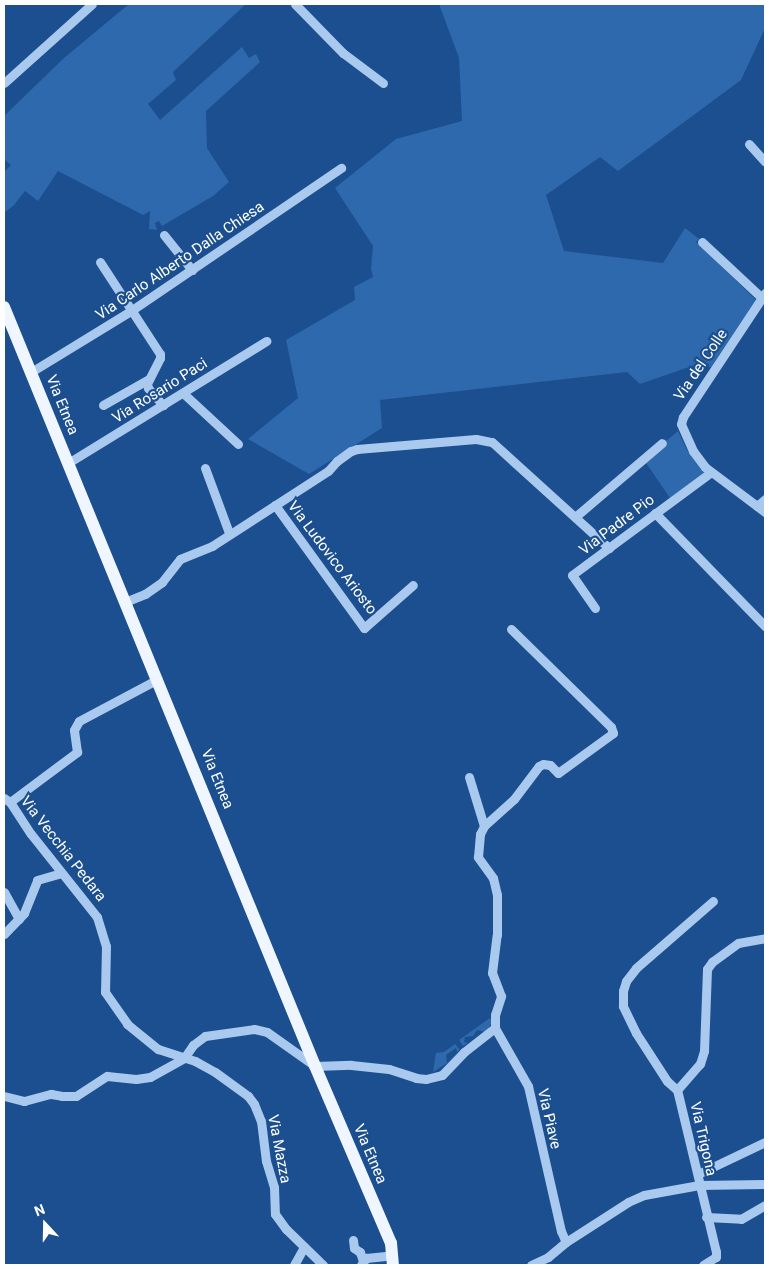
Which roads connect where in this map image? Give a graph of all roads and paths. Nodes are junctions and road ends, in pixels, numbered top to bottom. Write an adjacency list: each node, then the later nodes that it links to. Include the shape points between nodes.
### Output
1 (92, 4): 3 (street)
2 (295, 4): 4 (street, via 343,53)
3 (4, 83)
4 (383, 83)
5 (749, 144): 6 (street)
6 (765, 162)
7 (341, 168): 11 (street, Via Carlo Alberto Dalla Chiesa)
8 (164, 235): 11 (street)
9 (702, 242): 12 (street)
10 (100, 262): 14 (street)
11 (192, 270): 14 (street, Via Carlo Alberto Dalla Chiesa)
12 (764, 295): 25 (street, Via del Colle, via 683,417 681,424 692,451)
13 (4, 307): 16 (main road, Via Etnea)
14 (132, 310): 16 (street, Via Carlo Alberto Dalla Chiesa); 17 (street, via 160,354)
15 (266, 341): 18 (street, Via Rosario Paci)
16 (31, 372): 23 (main road, Via Etnea)
17 (149, 379): 19 (street); 20 (street, via 148,388)
18 (183, 393): 20 (street, Via Rosario Paci); 22 (street)
19 (103, 405)
20 (163, 406): 23 (street, Via Rosario Paci)
21 (662, 443): 31 (street)
22 (238, 444)
23 (68, 463): 35 (main road, Via Etnea)
24 (205, 468): 32 (street)
25 (711, 472): 28 (street, Via del Colle); 30 (street, Via Padre Pio)
26 (765, 499): 28 (street)
27 (275, 505): 31 (street, via 328,471 351,451 476,438 492,442); 32 (street); 34 (street, Via Ludovico Ariosto, via 364,628)
28 (757, 506): 29 (street, Via del Colle)
29 (765, 512)
30 (655, 514): 33 (street, Via Padre Pio); 37 (street)
31 (575, 517): 33 (street)
32 (230, 533): 35 (street, via 212,546 180,559 162,582)
33 (609, 548): 36 (street, Via Padre Pio, via 572,575)
34 (414, 585)
35 (126, 602): 39 (main road, Via Etnea)
36 (594, 608)
37 (765, 626)
38 (511, 629): 42 (street, via 611,727 613,733 558,773 550,765 539,766 514,799)
39 (158, 679): 41 (street, via 79,721 74,730 77,752); 51 (main road, Via Etnea)
40 (469, 777): 42 (street)
41 (7, 800): 43 (street, Via Vecchia Pedara)
42 (484, 826): 49 (street, via 478,841 478,857 493,878 497,895 497,935 492,973 501,996)
43 (61, 873): 46 (street, via 37,880); 50 (street, Via Vecchia Pedara, via 97,917 106,946 105,992 112,1005 144,1040)
44 (4, 892): 46 (street)
45 (713, 901): 52 (street, via 636,968 622,991 623,1006 636,1033 662,1074)
46 (19, 919): 47 (street)
47 (4, 934)
48 (765, 938): 52 (street, Via Trigona, via 738,943 707,969 704,1051 700,1064)
49 (495, 1028): 51 (street, via 464,1052 442,1075 434,1078 416,1078 389,1069 351,1065); 61 (street, Via Piave, via 528,1086)
50 (184, 1058): 51 (street, via 205,1036 260,1029); 53 (street, via 150,1077 107,1076 76,1096 51,1094 24,1101); 62 (street, Via Mazza, via 215,1072 254,1104 261,1121 266,1161 274,1187 275,1214)
51 (315, 1066): 63 (main road, Via Etnea, via 391,1242)
52 (677, 1090): 55 (street, Via Trigona)
53 (4, 1096)
54 (765, 1142): 55 (street)
55 (698, 1174): 56 (street, Via Trigona)
56 (699, 1184): 57 (street); 59 (street, Via Trigona); 61 (street, via 644,1195)
57 (765, 1184)
58 (765, 1205): 59 (street, via 741,1218)
59 (706, 1217): 68 (street, Via Trigona, via 716,1257)
60 (353, 1240): 64 (street)
61 (566, 1242): 67 (street, via 548,1257)
62 (304, 1247): 65 (street); 66 (street, Via Mazza)
63 (393, 1260): 64 (street, via 366,1258)
64 (362, 1263)
65 (294, 1265)
66 (323, 1265)
67 (531, 1265)
68 (704, 1265)

